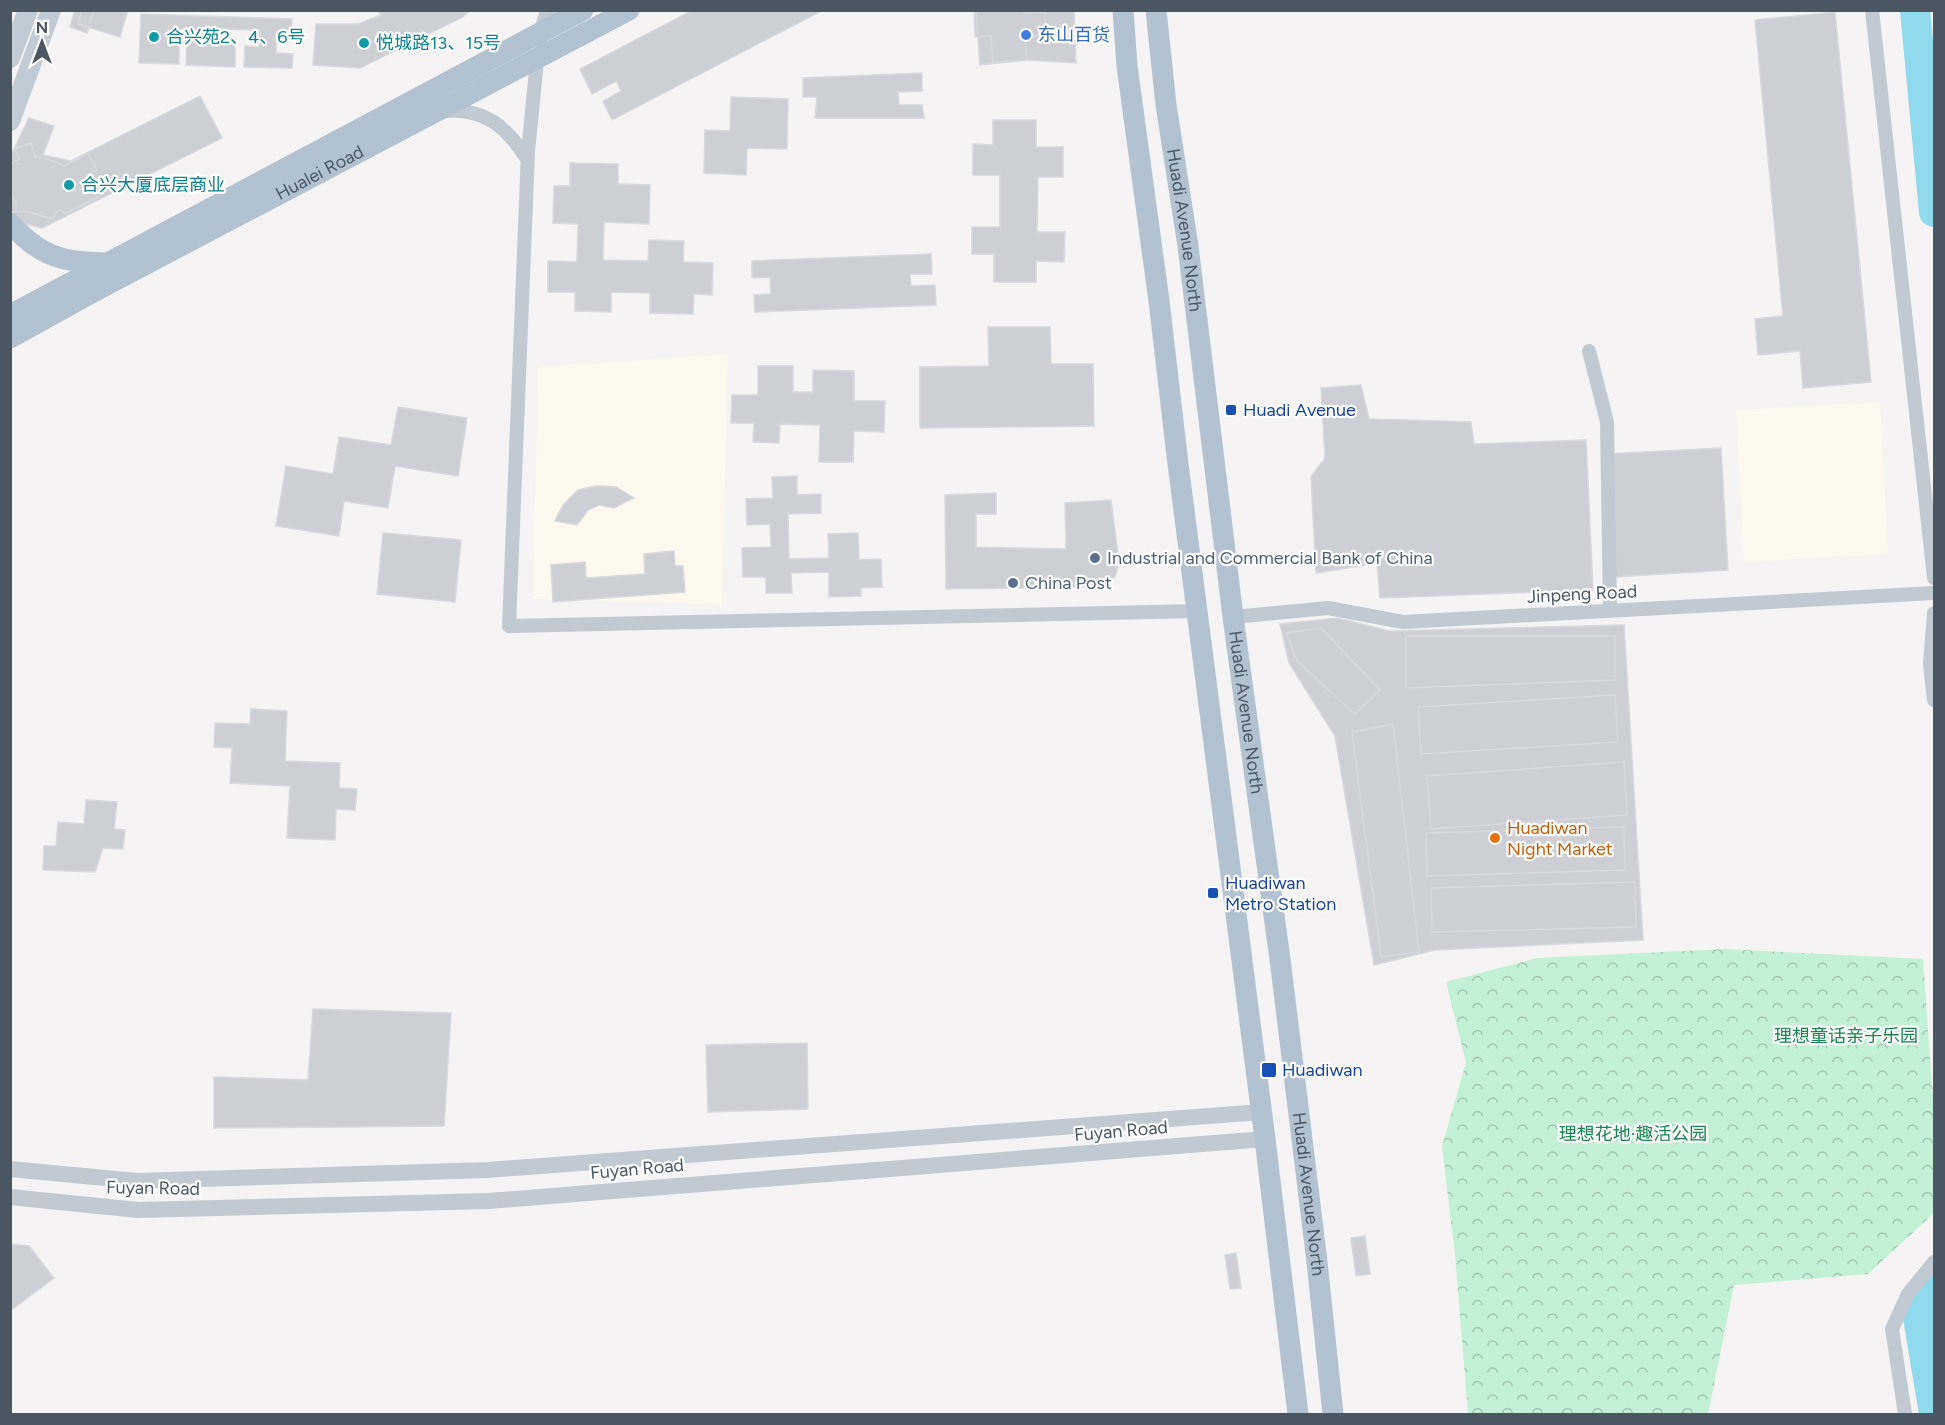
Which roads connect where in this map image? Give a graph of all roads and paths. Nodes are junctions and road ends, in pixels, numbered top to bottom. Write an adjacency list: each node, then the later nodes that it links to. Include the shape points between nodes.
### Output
1 (28, 10): 10 (main road)
2 (51, 10): 13 (main road)
3 (583, 10): 8 (main road, Hualei Road)
4 (629, 10): 11 (main road, Hualei Road)
5 (1123, 10): 22 (main road, Huadi Avenue North)
6 (1156, 10): 25 (main road, Huadi Avenue North)
7 (1872, 10): 20 (street)
8 (560, 14): 9 (main road, Hualei Road); 11 (street, via 551,41)
9 (540, 34): 11 (street); 16 (main road, Hualei Road)
10 (10, 58)
11 (537, 60): 12 (main road, Hualei Road); 14 (street)
12 (439, 111): 14 (street, via 479,113 492,120 515,140); 18 (main road, Hualei Road)
13 (10, 121)
14 (527, 159): 22 (street, via 509,626)
15 (10, 223): 16 (main road, via 48,255 72,262)
16 (108, 263): 17 (main road, Hualei Road)
17 (10, 315)
18 (10, 338)
19 (1588, 351): 23 (street, via 1607,422)
20 (1935, 578)
21 (1935, 593): 23 (street, Jinpeng Road)
22 (1198, 611): 27 (main road, Huadi Avenue North)
23 (1610, 611): 25 (street, Jinpeng Road, via 1403,622 1328,608)
24 (1935, 613): 26 (street, via 1930,664)
25 (1233, 617): 33 (main road, Huadi Avenue North, via 1283,983)
26 (1935, 700)
27 (1262, 1112): 28 (main road, Huadi Avenue North); 29 (street, Fuyan Road, via 488,1170 137,1181)
28 (1265, 1139): 30 (street, Fuyan Road, via 488,1201 138,1210); 32 (main road, Huadi Avenue North)
29 (10, 1169)
30 (10, 1197)
31 (1935, 1262): 34 (street, via 1908,1294 1892,1329)
32 (1298, 1414)
33 (1333, 1414)
34 (1905, 1414)

